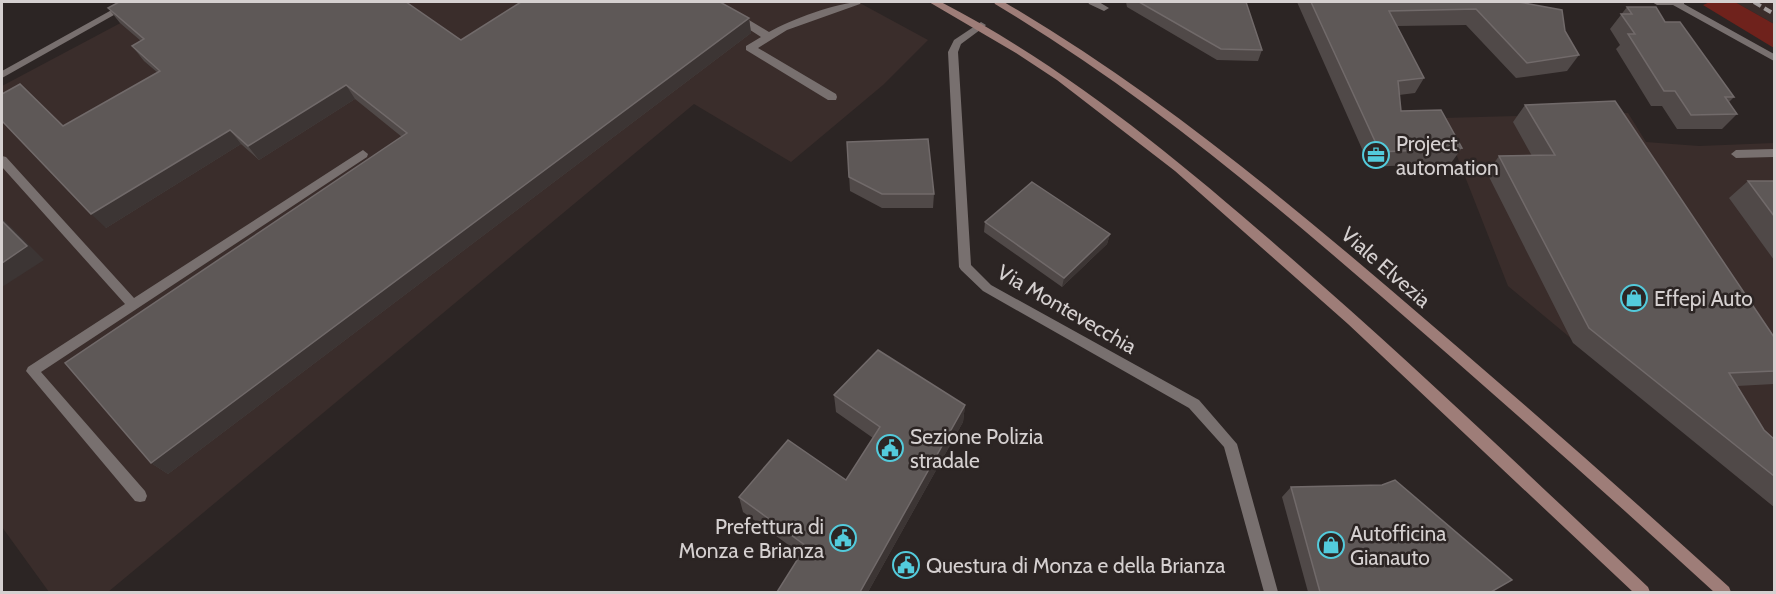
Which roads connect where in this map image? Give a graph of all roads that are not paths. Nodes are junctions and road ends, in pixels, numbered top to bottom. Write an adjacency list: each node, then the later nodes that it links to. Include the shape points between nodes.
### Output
1 (132, 2): 13 (street)
2 (712, 2): 11 (street)
3 (856, 2): 11 (street)
4 (934, 2): 10 (main road)
5 (998, 2): 23 (main road, Viale Elvezia, via 1061,37 1233,162 1405,308)
6 (1092, 2): 9 (street)
7 (1657, 2): 8 (street)
8 (1679, 2): 12 (street)
9 (1104, 8)
10 (981, 25): 21 (street, Via Montevecchia, via 957,42 953,52 965,267 987,288 1194,404 1230,444); 22 (main road, via 1068,81 1185,172 1325,293)
11 (769, 37): 14 (street, via 750,48)
12 (1774, 58)
13 (2, 75)
14 (832, 97)
15 (1774, 153): 17 (street)
16 (363, 154): 19 (street)
17 (1736, 154)
18 (2, 160): 19 (street)
19 (132, 304): 20 (street, via 32,371)
20 (140, 496)
21 (1270, 592)
22 (1642, 592)
23 (1724, 592)

